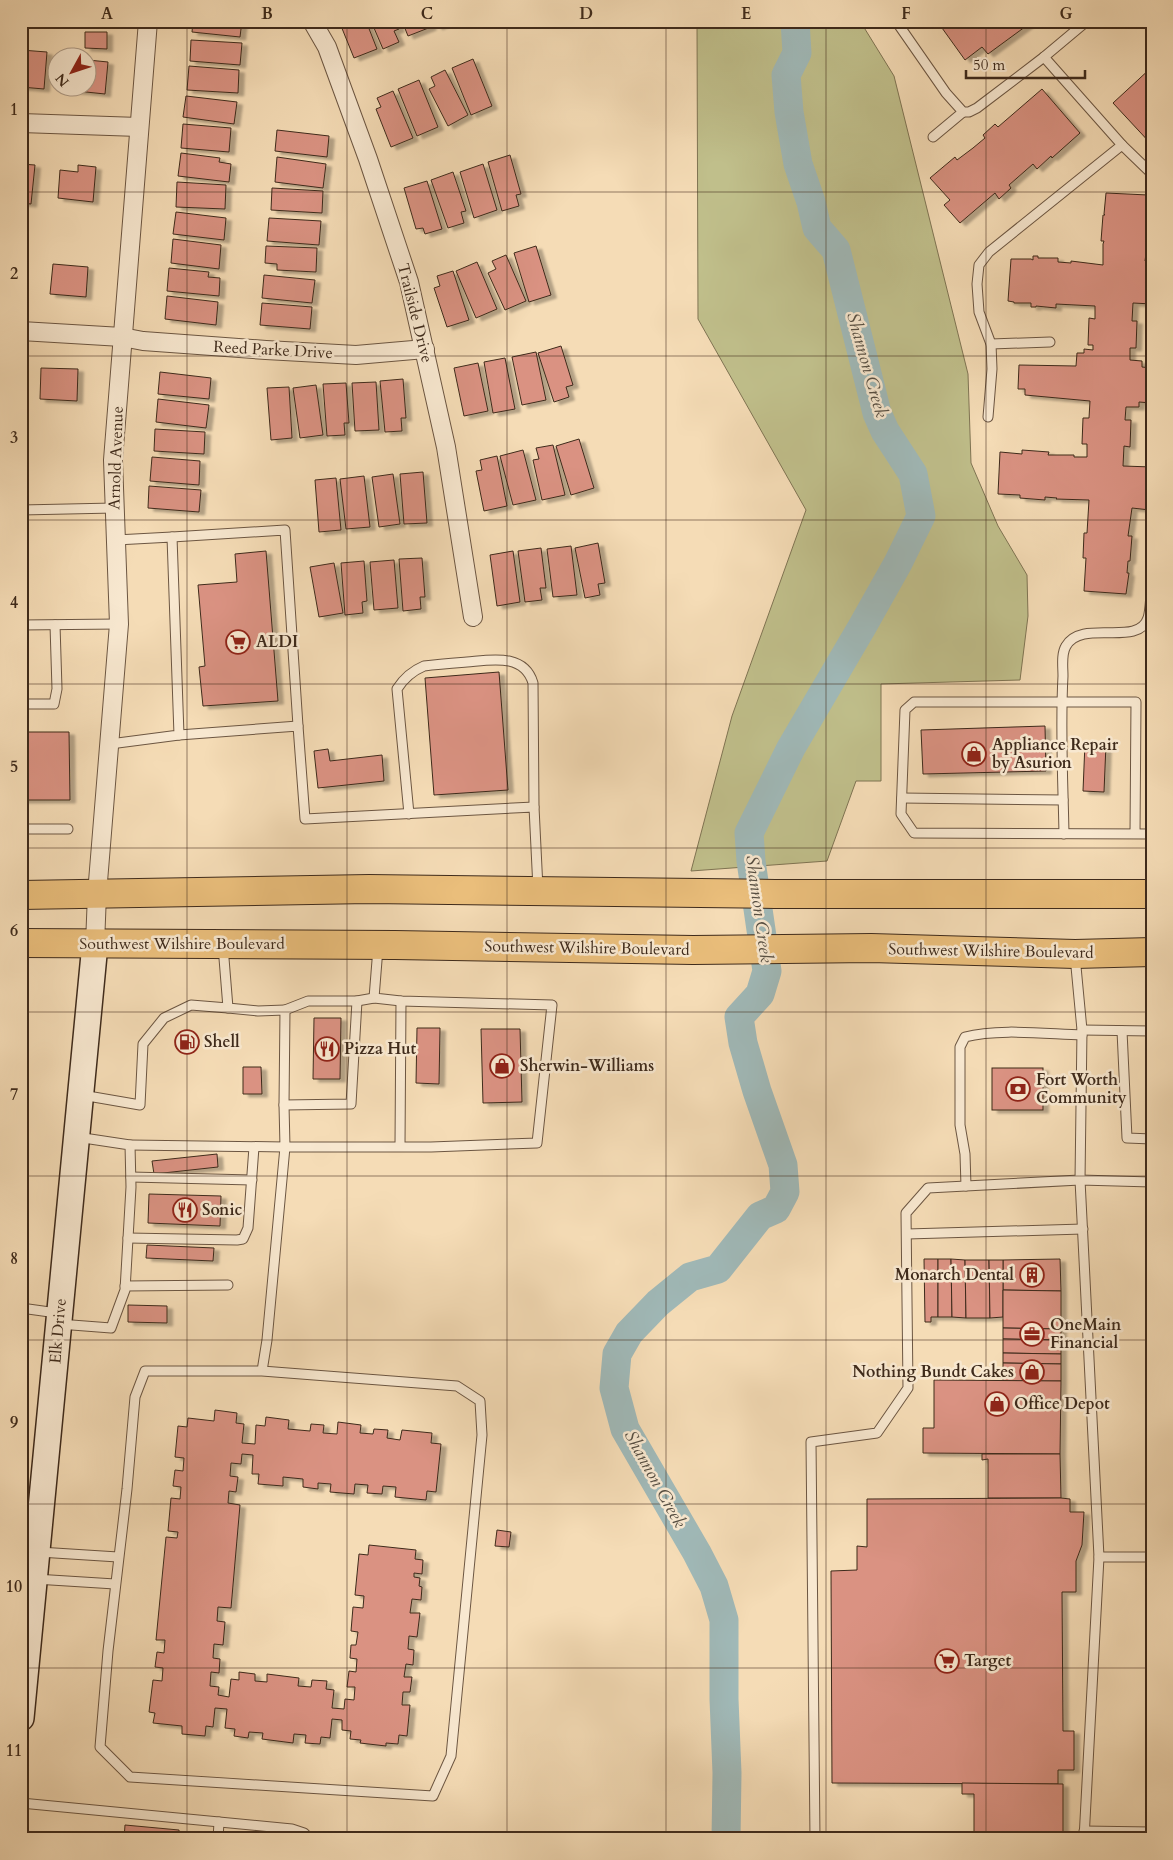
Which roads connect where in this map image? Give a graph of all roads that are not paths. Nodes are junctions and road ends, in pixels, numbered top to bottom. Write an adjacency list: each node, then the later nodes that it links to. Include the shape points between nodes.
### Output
1 (148, 21): 8 (street, Arnold Avenue)
2 (312, 21): 16 (street, Trailside Drive, via 327,47 368,159 409,282)
3 (896, 21): 6 (lane)
4 (1087, 21): 5 (lane)
5 (1044, 58): 6 (lane, via 976,108); 10 (lane)
6 (962, 112): 9 (lane)
7 (21, 123): 8 (street)
8 (139, 127): 13 (street, Arnold Avenue)
9 (933, 137)
10 (1122, 145): 11 (lane); 15 (lane, via 989,252 979,265 979,312)
11 (1152, 174)
12 (21, 331): 13 (street, Reed Parke Drive)
13 (122, 337): 16 (street, Reed Parke Drive, via 356,355); 18 (street, Arnold Avenue, via 113,460)
14 (1050, 342): 15 (lane)
15 (991, 344): 17 (lane)
16 (425, 349): 23 (street, Trailside Drive, via 446,447)
17 (988, 417)
18 (114, 508): 19 (lane); 21 (street, Arnold Avenue)
19 (21, 510)
20 (172, 537): 21 (lane); 29 (lane, via 285,530); 30 (lane)
21 (116, 540): 24 (street, Arnold Avenue)
22 (1152, 587): 27 (lane, via 1147,619 1136,630 1126,633 1092,632 1067,644)
23 (473, 617)
24 (119, 624): 26 (lane); 31 (street, Arnold Avenue)
25 (21, 625): 26 (lane)
26 (55, 625): 28 (lane, via 57,689 54,704)
27 (1062, 702): 32 (lane, via 914,702 905,710); 33 (lane); 39 (lane, via 1136,702)
28 (21, 704)
29 (298, 726): 30 (lane); 35 (lane, via 305,819)
30 (179, 734): 31 (lane)
31 (110, 744): 42 (street, Arnold Avenue)
32 (902, 798): 33 (lane); 38 (lane, via 901,814 914,833)
33 (1063, 800): 38 (lane)
34 (534, 807): 35 (lane); 35 (lane, via 533,683 521,666 500,659 424,666 414,670 397,689); 41 (lane)
35 (409, 814)
36 (68, 829): 37 (lane)
37 (21, 830)
38 (1064, 834): 39 (lane)
39 (1134, 834): 40 (lane)
40 (1152, 834)
41 (538, 891): 42 (main road, via 369,889); 43 (main road)
42 (97, 894): 44 (main road); 46 (street, Arnold Avenue)
43 (1152, 894)
44 (21, 895)
45 (21, 944): 46 (main road, Southwest Wilshire Boulevard)
46 (95, 944): 47 (main road, Southwest Wilshire Boulevard); 59 (street, Elk Drive)
47 (222, 944): 48 (main road, Southwest Wilshire Boulevard); 54 (lane)
48 (379, 945): 50 (main road, Southwest Wilshire Boulevard, via 693,950 872,948); 51 (lane)
49 (1152, 952): 50 (main road, Southwest Wilshire Boulevard)
50 (1075, 954): 58 (lane)
51 (374, 998): 52 (lane); 53 (lane)
52 (357, 1001): 55 (lane, via 308,1001); 60 (lane, via 352,1104)
53 (401, 1001): 64 (lane); 64 (lane, via 552,1005 537,1143)
54 (228, 1008): 55 (lane); 59 (lane, via 191,1005 164,1018 144,1044 140,1105)
55 (285, 1010): 60 (lane)
56 (1122, 1031): 57 (lane); 58 (lane); 62 (lane, via 1127,1138)
57 (1152, 1031)
58 (1082, 1033): 69 (lane); 71 (lane, via 977,1034 965,1038 960,1047 960,1125)
59 (80, 1094): 61 (street, Elk Drive)
60 (284, 1104): 65 (lane)
61 (77, 1137): 63 (lane); 78 (street, Elk Drive)
62 (1152, 1139)
63 (130, 1145): 66 (lane); 67 (lane)
64 (400, 1146): 65 (lane)
65 (285, 1147): 66 (lane); 79 (lane)
66 (254, 1148): 68 (lane)
67 (131, 1178): 68 (lane); 74 (lane)
68 (252, 1180): 74 (lane, via 248,1228 243,1239)
69 (1080, 1180): 70 (lane); 71 (lane); 72 (lane)
70 (1152, 1182)
71 (966, 1186): 73 (lane, via 928,1188 906,1213)
72 (1083, 1229): 73 (lane); 82 (lane)
73 (906, 1234): 93 (lane, via 908,1388 877,1433 811,1442)
74 (128, 1238): 76 (lane)
75 (228, 1285): 76 (lane)
76 (125, 1286): 78 (lane, via 111,1328)
77 (21, 1308): 78 (lane)
78 (59, 1319): 80 (street, Elk Drive)
79 (262, 1371): 81 (lane, via 145,1371 136,1397); 85 (lane, via 457,1386 480,1401 482,1435 450,1756 433,1796 130,1777 100,1747)
80 (37, 1552): 81 (lane); 84 (street, Elk Drive)
81 (118, 1557): 85 (lane)
82 (1099, 1557): 83 (lane); 90 (lane)
83 (1152, 1557)
84 (35, 1579): 85 (lane); 86 (street, Elk Drive)
85 (116, 1584)
86 (21, 1716)
87 (21, 1803): 88 (lane)
88 (219, 1822): 91 (lane); 92 (lane, via 292,1829)
89 (1152, 1832): 90 (lane)
90 (1084, 1835)
91 (218, 1839)
92 (310, 1839)
93 (815, 1839)

